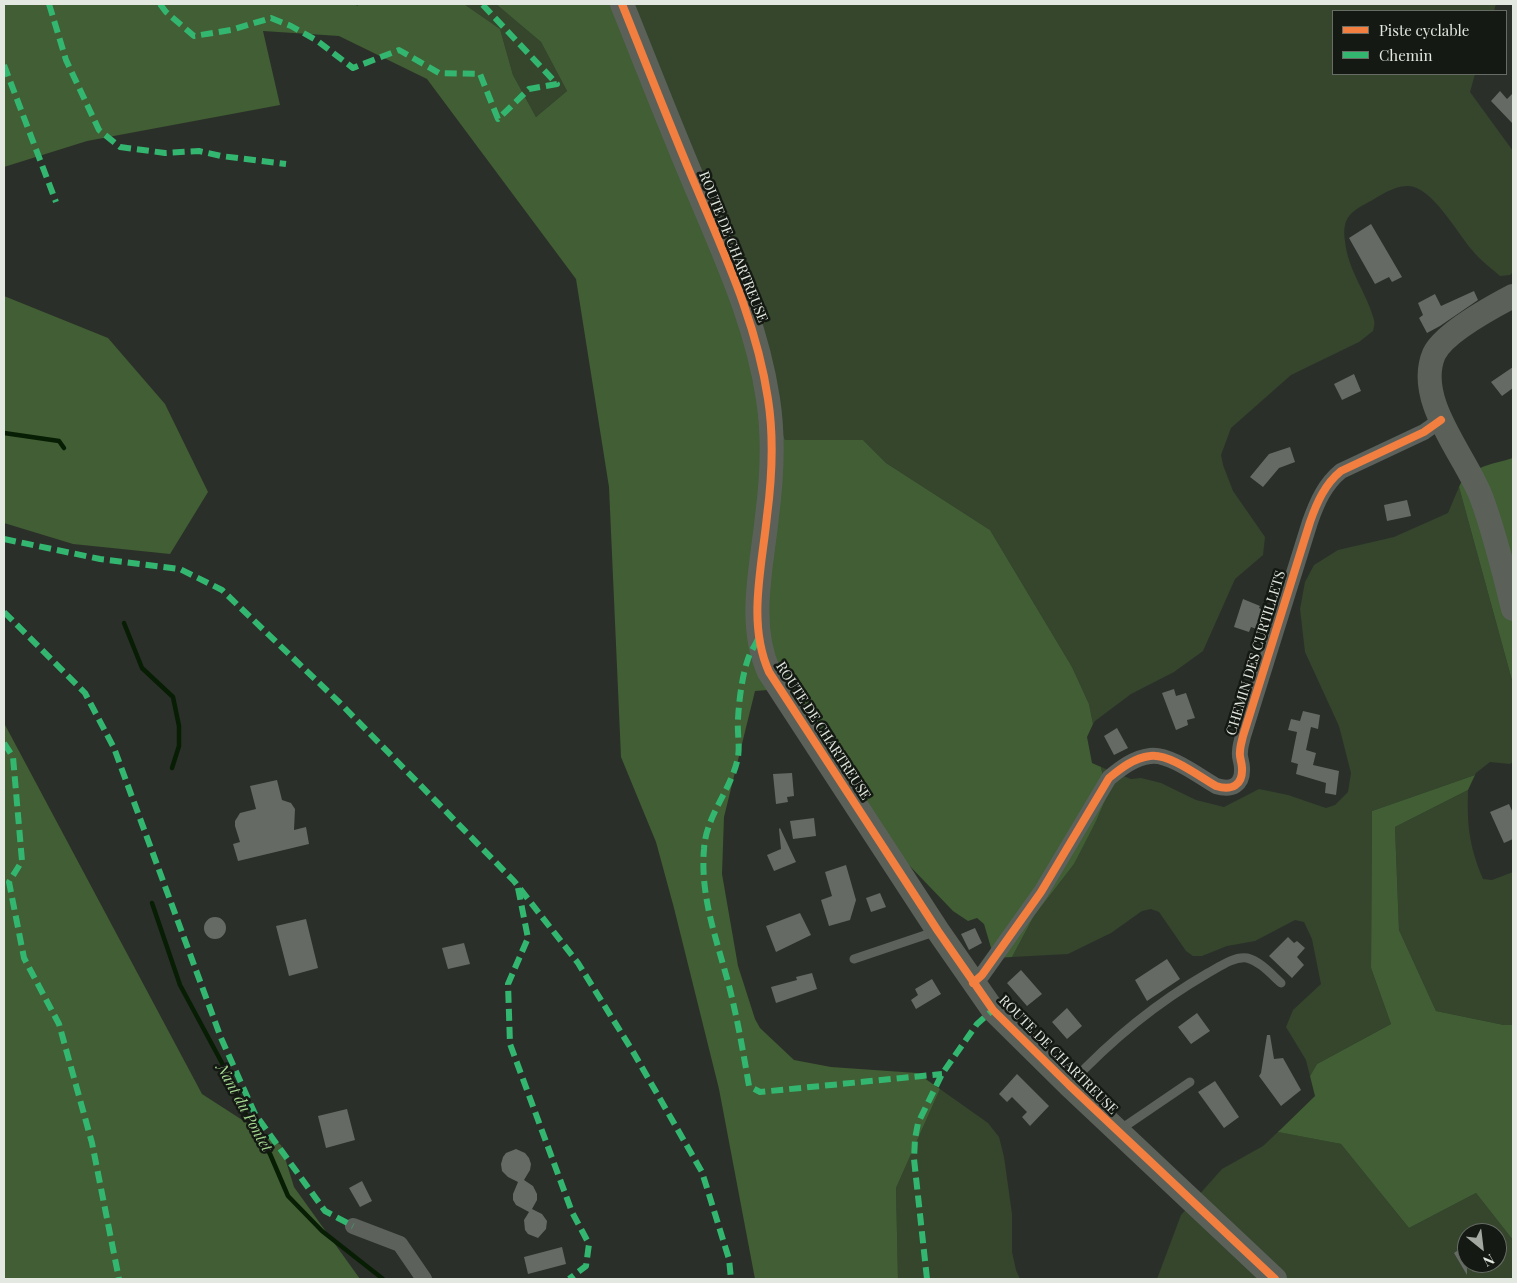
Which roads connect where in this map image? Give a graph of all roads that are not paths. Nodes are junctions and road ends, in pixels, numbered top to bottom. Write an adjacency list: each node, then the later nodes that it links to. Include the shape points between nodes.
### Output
1 (622, 4): 6 (main road, ROUTE DE CHARTREUSE, via 737,283 758,346 769,400 771,430 768,514 759,580 758,639 762,658 809,736)
2 (1513, 296): 3 (main road, via 1440,344 1434,355 1430,377)
3 (1441, 420): 4 (main road, via 1478,490); 9 (street, CHEMIN DES CURTILLETS, via 1424,432 1342,471 1332,478 1322,493 1243,736 1239,783 1226,789 1216,786 1163,757 1150,756 1123,766 1109,778 1041,892)
4 (1507, 556): 5 (main road)
5 (1513, 609)
6 (938, 930): 7 (lane); 9 (main road, ROUTE DE CHARTREUSE)
7 (854, 958)
8 (1281, 983): 11 (lane, via 1247,958 1226,963 1178,990 1140,1018)
9 (973, 984): 11 (main road, ROUTE DE CHARTREUSE, via 993,1010)
10 (1190, 1082): 12 (lane)
11 (1069, 1085): 12 (main road, ROUTE DE CHARTREUSE)
12 (1118, 1131): 15 (main road, ROUTE DE CHARTREUSE)
13 (353, 1226): 14 (street, via 400,1244)
14 (424, 1279)
15 (1275, 1279)

